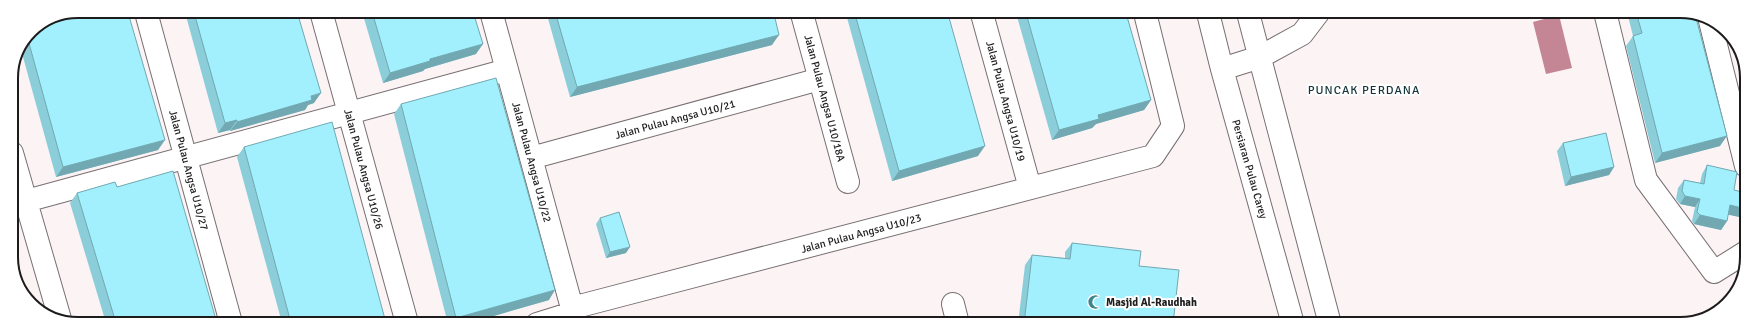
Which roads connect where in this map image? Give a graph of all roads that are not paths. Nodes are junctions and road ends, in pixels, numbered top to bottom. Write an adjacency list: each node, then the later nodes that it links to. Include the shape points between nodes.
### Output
1 (148, 18): 18 (street, Jalan Pulau Angsa U10/27)
2 (323, 18): 16 (street, Jalan Pulau Angsa U10/26)
3 (493, 18): 14 (street, Jalan Pulau Angsa U10/22)
4 (803, 18): 15 (street, Jalan Pulau Angsa U10/18A)
5 (983, 18): 22 (street, Jalan Pulau Angsa U10/19)
6 (1146, 18): 22 (street, Jalan Pulau Angsa U10/23, via 1173,126 1153,156)
7 (1209, 18): 13 (street, Persiaran Pulau Carey)
8 (1249, 18): 12 (street)
9 (1314, 18): 12 (street, via 1302,34)
10 (1606, 18): 24 (street, via 1646,180 1714,272)
11 (1711, 27): 17 (street)
12 (1260, 57): 13 (street); 31 (street)
13 (1222, 69): 30 (street, Persiaran Pulau Carey)
14 (507, 70): 16 (street); 19 (street, Jalan Pulau Angsa U10/22)
15 (820, 79): 19 (street, Jalan Pulau Angsa U10/21); 21 (street, Jalan Pulau Angsa U10/18A)
16 (349, 113): 18 (street); 28 (street, Jalan Pulau Angsa U10/26)
17 (1740, 142)
18 (186, 158): 23 (street); 27 (street, Jalan Pulau Angsa U10/27)
19 (531, 158): 25 (street, Jalan Pulau Angsa U10/22)
20 (18, 174): 23 (street)
21 (848, 182)
22 (1030, 188): 25 (street, Jalan Pulau Angsa U10/23)
23 (26, 201): 26 (street)
24 (1740, 256)
25 (572, 308): 29 (street, Jalan Pulau Angsa U10/23, via 566,315)
26 (58, 314)
27 (229, 317)
28 (405, 317)
29 (560, 317)
30 (1291, 317)
31 (1328, 317)

